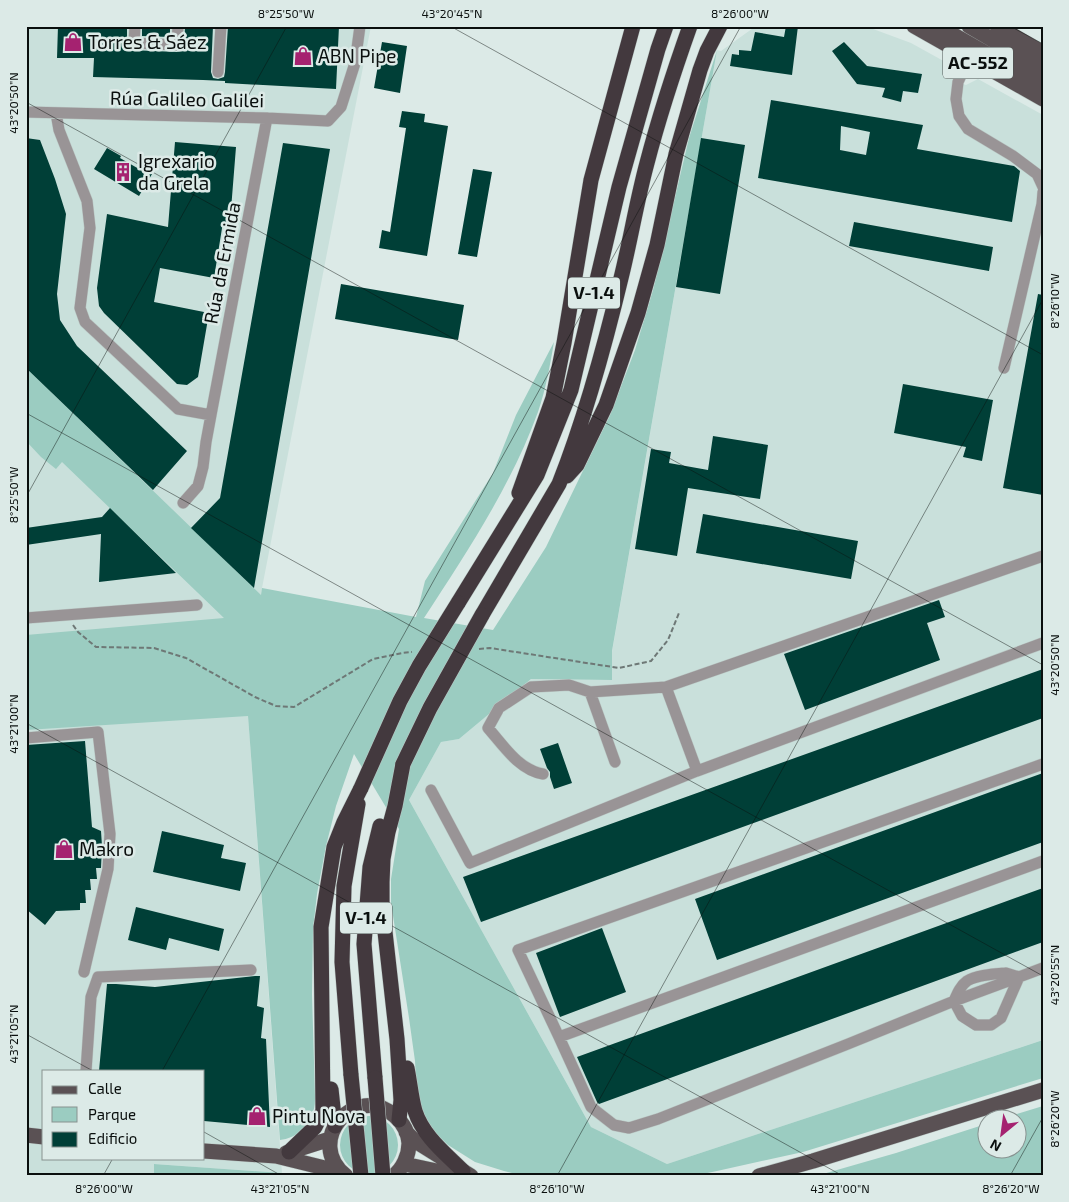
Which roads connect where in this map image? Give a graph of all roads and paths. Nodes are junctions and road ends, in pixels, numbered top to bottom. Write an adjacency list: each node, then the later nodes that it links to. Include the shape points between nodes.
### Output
1 (135, 26): 2 (street, via 134,43 177,45)
2 (178, 26)
3 (220, 26): 16 (street)
4 (360, 26): 21 (street, Rúa Galileo Galilei, via 355,63 341,108 328,121)
5 (633, 26): 28 (highway, via 591,180 553,398)
6 (666, 26): 28 (highway, V-1.4, via 619,187 571,390 537,475)
7 (690, 26): 26 (highway, V-1.4, via 646,164 606,338)
8 (720, 26): 26 (highway, via 700,70 676,154 657,245 606,405 577,465)
9 (914, 26): 14 (main road, AC-552)
10 (938, 26): 17 (main road, AC-552)
11 (969, 26): 15 (main road, AC-552)
12 (997, 26): 13 (main road, AC-552)
13 (1043, 53)
14 (969, 58): 18 (main road, AC-552); 22 (street, via 958,82 959,116 968,129 1014,156 1037,174)
15 (1043, 69)
16 (218, 72)
17 (1043, 86)
18 (1043, 99)
19 (26, 112): 20 (street, Rúa Galileo Galilei)
20 (56, 113): 21 (street, Rúa Galileo Galilei); 25 (street, via 59,130 87,201 90,228 80,308 85,322 178,409)
21 (267, 118): 25 (street, Rúa da Ermida)
22 (1043, 187)
23 (1043, 192): 24 (street)
24 (1004, 368)
25 (211, 415): 27 (street, Rúa da Ermida, via 198,486)
26 (559, 484): 41 (highway, V-1.4, bridge, via 430,708)
27 (183, 503)
28 (506, 527): 45 (highway, V-1.4, bridge, via 419,666)
29 (1043, 556): 37 (street)
30 (197, 605): 32 (street)
31 (680, 613): 35 (path, via 668,640 651,661 619,668 490,648)
32 (66, 615): 33 (street); 36 (path, via 78,632 96,647 154,648 186,658 276,706 294,707 373,659)
33 (26, 618)
34 (1043, 643): 43 (street)
35 (471, 649)
36 (412, 652)
37 (666, 688): 38 (street); 43 (street)
38 (590, 692): 40 (street); 44 (street, via 569,685 531,687 499,708 488,728 520,763 534,773)
39 (26, 738): 50 (street, via 98,732 110,834 108,869)
40 (615, 762)
41 (403, 764): 55 (highway, via 383,859 382,882); 68 (highway, V-1.4, bridge, via 382,818 370,867 364,944)
42 (1043, 764): 54 (street, via 518,950)
43 (697, 770): 46 (street, via 470,863)
44 (543, 774)
45 (361, 788): 53 (highway, via 334,847 321,927); 67 (highway, V-1.4, bridge, via 344,886 342,962)
46 (431, 790)
47 (1043, 861): 54 (street)
48 (1043, 968): 51 (street)
49 (251, 970): 56 (street, via 98,977 92,997)
50 (84, 972)
51 (1019, 977): 52 (street); 52 (street, via 1001,1018 991,1024 976,1025 962,1016)
52 (954, 1001): 54 (street, via 629,1128 614,1125 591,1107)
53 (322, 1006): 59 (highway); 63 (highway, via 323,1111 315,1127)
54 (559, 1037)
55 (397, 1039): 58 (highway); 66 (highway, via 405,1055 415,1111 423,1127 433,1142)
56 (86, 1070)
57 (1043, 1090): 70 (main road)
58 (403, 1126): 59 (main road, via 390,1112 366,1106 343,1116); 64 (main road, via 409,1143); 66 (main road, via 415,1142)
59 (333, 1132): 63 (main road); 65 (main road, via 330,1151)
60 (26, 1135): 61 (main road)
61 (42, 1137)
62 (205, 1151): 63 (main road)
63 (283, 1154): 65 (main road)
64 (404, 1164): 66 (main road); 69 (main road)
65 (343, 1174)
66 (465, 1174)
67 (361, 1176)
68 (383, 1176)
69 (393, 1176)
70 (759, 1176)

